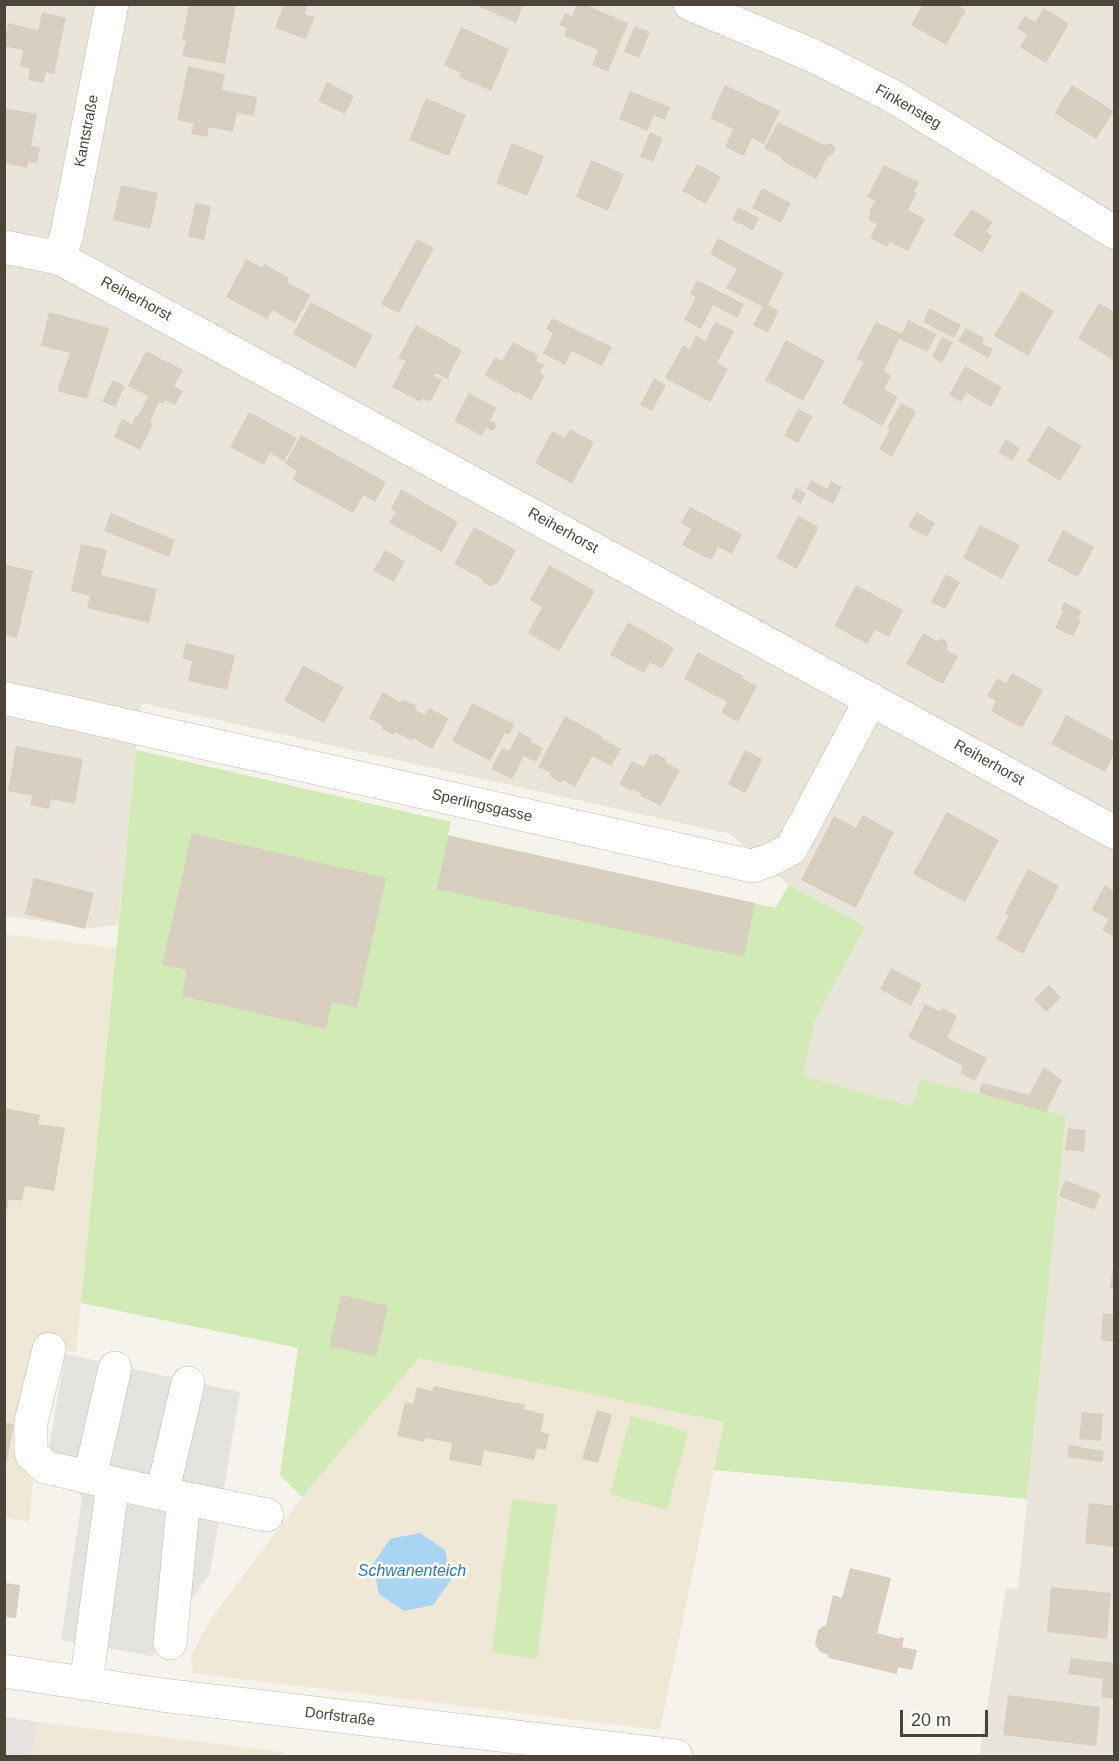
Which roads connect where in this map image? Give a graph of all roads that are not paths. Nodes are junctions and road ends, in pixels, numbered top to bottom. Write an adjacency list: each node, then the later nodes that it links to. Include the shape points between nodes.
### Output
1 (112, 4): 5 (street, Kantstraße)
2 (690, 4): 3 (street, Finkensteg, via 814,56 894,97)
3 (1114, 232)
4 (4, 248): 5 (street, Reiherhorst)
5 (60, 258): 7 (street, Reiherhorst)
6 (4, 698): 7 (street, Sperlingsgasse, via 752,866 791,849)
7 (871, 699): 8 (street, Reiherhorst)
8 (1114, 832)
9 (49, 1349): 12 (street, via 31,1422 31,1453 45,1467)
10 (115, 1368): 12 (street)
11 (188, 1383): 13 (street)
12 (101, 1480): 13 (street); 17 (street)
13 (173, 1496): 14 (street); 15 (street)
14 (267, 1515)
15 (170, 1643)
16 (4, 1671): 17 (street, Dorfstraße)
17 (86, 1684): 18 (street, Dorfstraße)
18 (617, 1753): 19 (street, Dorfstraße)
19 (676, 1756)

